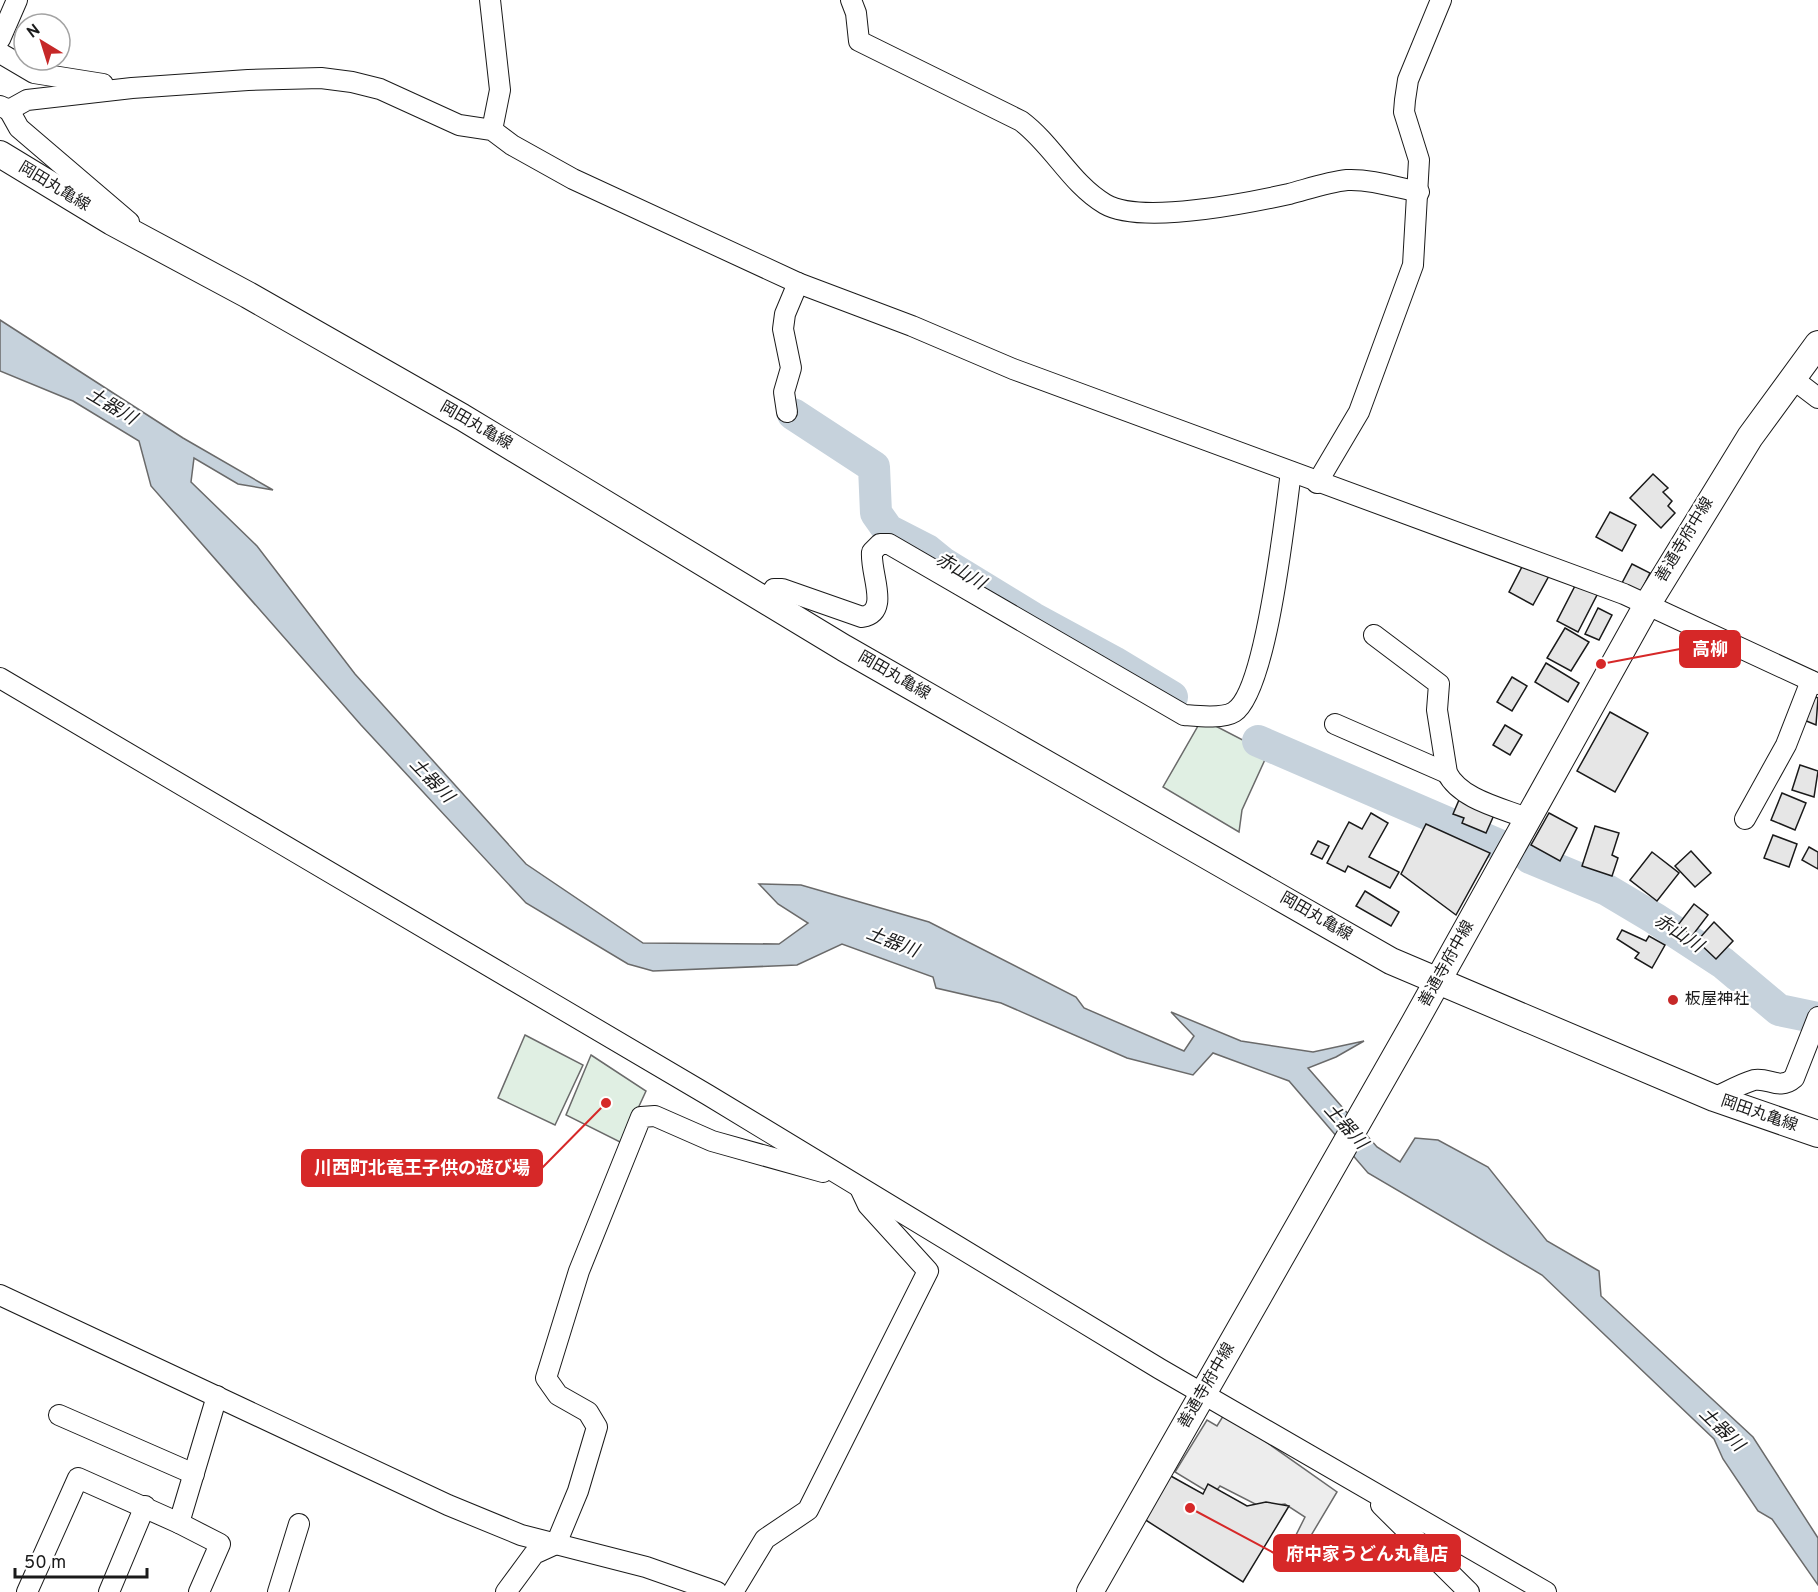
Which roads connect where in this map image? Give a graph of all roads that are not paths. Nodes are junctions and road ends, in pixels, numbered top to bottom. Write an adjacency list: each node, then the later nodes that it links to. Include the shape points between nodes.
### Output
1 (17, 0): 5 (street)
2 (490, 0): 9 (street, via 500,90)
3 (851, 0): 11 (street, via 859,41 1021,121 1037,133 1082,186 1107,206 1126,211 1177,210 1261,200 1346,180)
4 (1441, 0): 11 (street, via 1408,80 1404,100 1419,160)
5 (0, 39)
6 (0, 53): 7 (street, via 34,74)
7 (132, 88): 8 (street, via 27,100); 9 (street, via 321,78 380,89 459,125)
8 (4, 108): 12 (street, via 19,128)
9 (492, 130): 13 (street, via 573,179)
10 (0, 154): 12 (main road, 岡田丸亀線)
11 (1419, 192): 19 (street, via 1413,265 1359,412)
12 (155, 244): 20 (main road, 岡田丸亀線, via 452,412)
13 (798, 283): 17 (street, via 783,329 791,368 784,392); 18 (street, via 1013,369)
14 (1818, 344): 15 (main road, 善通寺府中線)
15 (1793, 379): 16 (street); 21 (main road, 善通寺府中線, via 1712,495)
16 (1818, 398)
17 (787, 412)
18 (1291, 472): 19 (street); 20 (street, via 1268,626 1247,694 1232,714 1184,715 889,544 880,544 872,552 871,567 879,599 872,615 862,617 782,589 774,589)
19 (1317, 483): 21 (street)
20 (767, 600): 29 (main road, 岡田丸亀線, via 1391,961)
21 (1647, 605): 24 (street); 27 (main road, 善通寺府中線)
22 (1374, 635): 26 (street, via 1439,684 1437,711)
23 (0, 678): 33 (street)
24 (1814, 682): 28 (street, via 1786,745)
25 (1335, 724): 26 (street)
26 (1447, 773): 27 (street, via 1462,792)
27 (1529, 819): 29 (main road, 善通寺府中線)
28 (1745, 819)
29 (1438, 980): 31 (main road, 岡田丸亀線); 35 (main road, 善通寺府中線)
30 (1817, 1019): 31 (street, via 1794,1078 1781,1085 1757,1079)
31 (1714, 1098): 32 (main road, 岡田丸亀線)
32 (1818, 1134)
33 (852, 1182): 35 (street); 43 (street, via 712,1141 655,1116 641,1117 579,1271 546,1378 558,1395 588,1412 597,1427 578,1491); 50 (street, via 928,1271 808,1510 765,1539)
34 (0, 1295): 36 (street)
35 (1203, 1392): 39 (street); 51 (main road, 善通寺府中線)
36 (217, 1396): 38 (street); 43 (street, via 448,1505)
37 (59, 1415): 38 (street)
38 (194, 1474): 41 (street)
39 (1385, 1497): 52 (street, via 1381,1505); 53 (street)
40 (145, 1506): 41 (street); 44 (street, via 78,1478); 45 (street)
41 (179, 1523): 46 (street, via 220,1544)
42 (299, 1524): 47 (street)
43 (556, 1545): 48 (street, via 534,1554); 49 (street, via 646,1568)
44 (27, 1592)
45 (109, 1592)
46 (199, 1592)
47 (278, 1592)
48 (506, 1592)
49 (717, 1592)
50 (733, 1592)
51 (1090, 1592)
52 (1469, 1592)
53 (1546, 1592)

